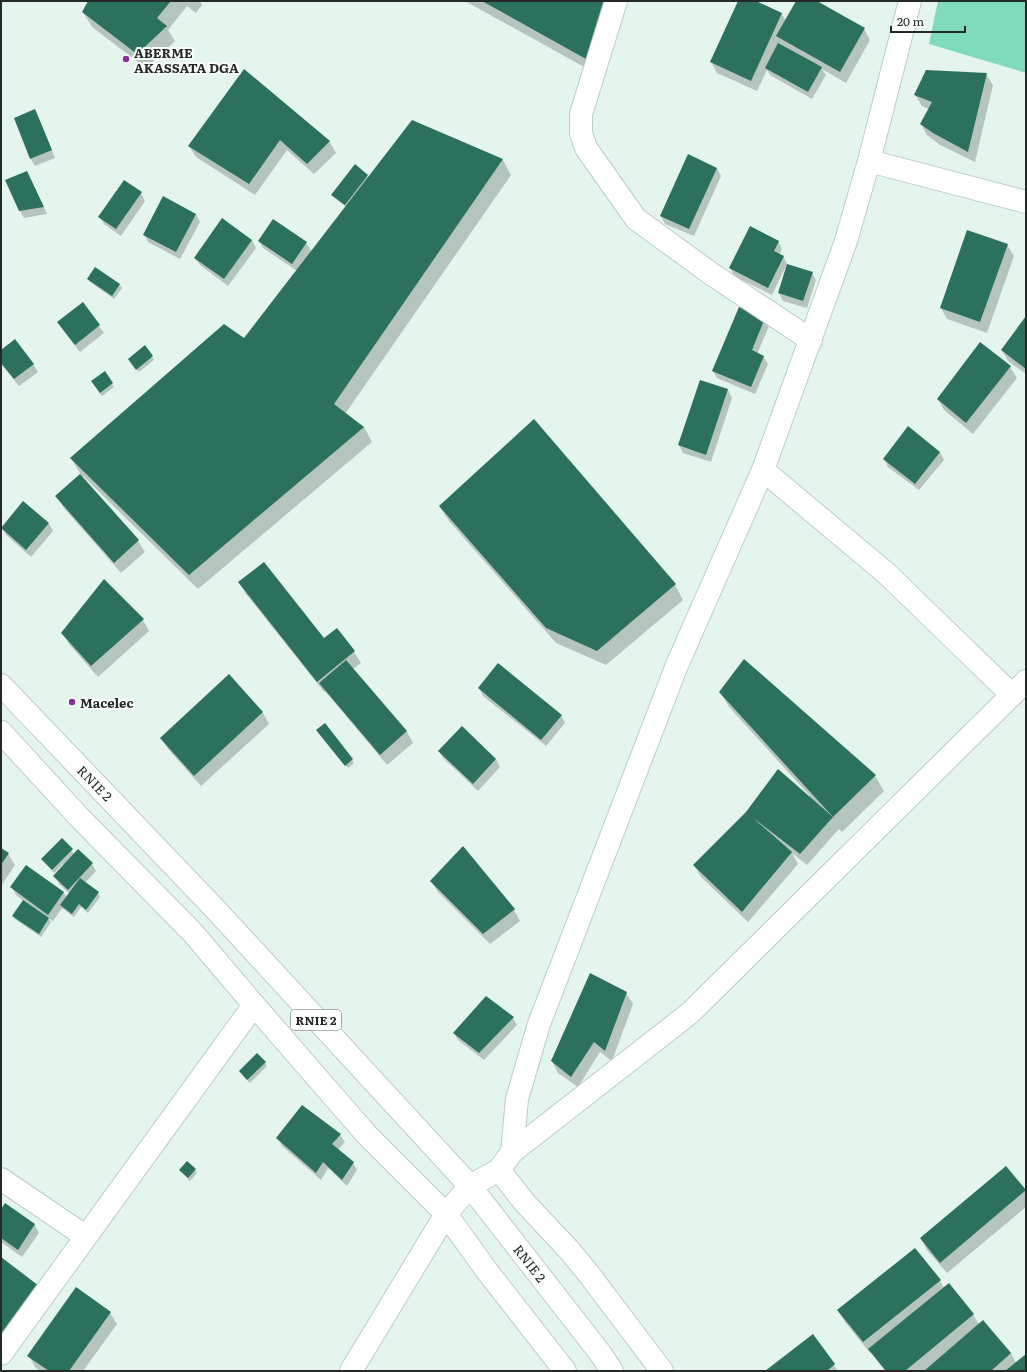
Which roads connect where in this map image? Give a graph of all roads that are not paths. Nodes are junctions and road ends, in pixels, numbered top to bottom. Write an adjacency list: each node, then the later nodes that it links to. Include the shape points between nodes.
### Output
1 (616, 1): 5 (main road, via 580,114 581,133 586,148 636,219 713,275)
2 (910, 1): 3 (main road)
3 (869, 161): 4 (main road); 5 (main road, via 846,241)
4 (1026, 202)
5 (811, 340): 6 (main road)
6 (763, 470): 8 (main road); 11 (main road, via 677,665 539,1024 517,1099)
7 (1, 685): 14 (main road, RNIE 2 / RNIE 2, via 216,910)
8 (1019, 688): 11 (main road, via 690,1013)
9 (1, 732): 10 (main road, RNIE 2 / RNIE 2, via 193,933)
10 (254, 1005): 15 (main road, RNIE 2 / RNIE 2, via 367,1135); 16 (main road)
11 (512, 1152): 12 (main road)
12 (499, 1170): 14 (main road); 21 (main road, via 525,1203 569,1250)
13 (1, 1179): 16 (main road)
14 (470, 1186): 15 (main road); 20 (main road, RNIE 2 / RNIE 2)
15 (446, 1214): 18 (main road); 19 (main road, RNIE 2 / RNIE 2)
16 (85, 1236): 17 (main road)
17 (1, 1354)
18 (352, 1371)
19 (565, 1371)
20 (612, 1371)
21 (662, 1371)

